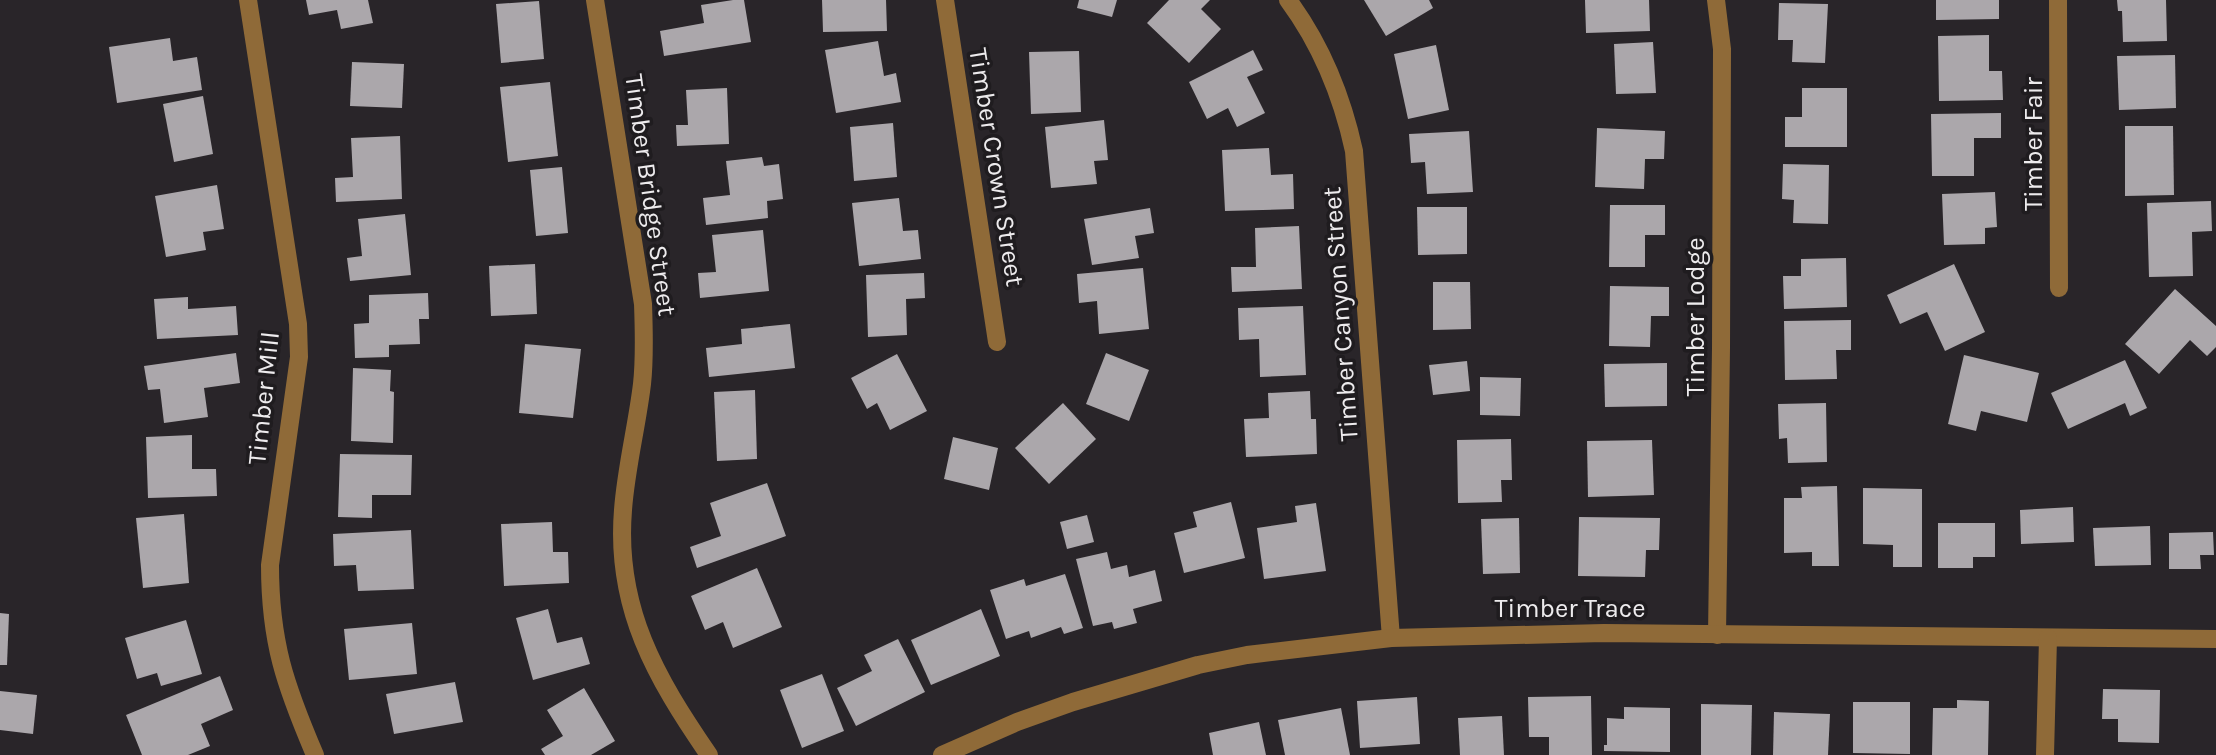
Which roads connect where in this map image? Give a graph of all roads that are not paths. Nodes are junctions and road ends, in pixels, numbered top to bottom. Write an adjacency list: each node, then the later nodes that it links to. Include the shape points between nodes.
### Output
1 (248, 0): 13 (street, Timber Mill, via 298,324 299,357 270,565 270,599 281,665)
2 (595, 0): 14 (street, Timber Bridge Street, via 643,304 642,383 623,510 626,579 633,612 658,675)
3 (945, 0): 8 (street, Timber Crown Street)
4 (1288, 0): 10 (street, Timber Canyon Street, via 1334,80 1354,151)
5 (1716, 0): 9 (street, Timber Lodge, via 1722,49)
6 (2058, 0): 7 (street, Timber Fair)
7 (2059, 288)
8 (997, 342)
9 (1717, 635): 10 (street, Timber Trace); 11 (street, Timber Trace)
10 (1391, 638): 15 (street, Timber Trace, via 1198,665 1073,702)
11 (2048, 638): 12 (street, Timber Trace); 16 (street)
12 (2216, 639)
13 (315, 755)
14 (709, 755)
15 (942, 755)
16 (2045, 755)

